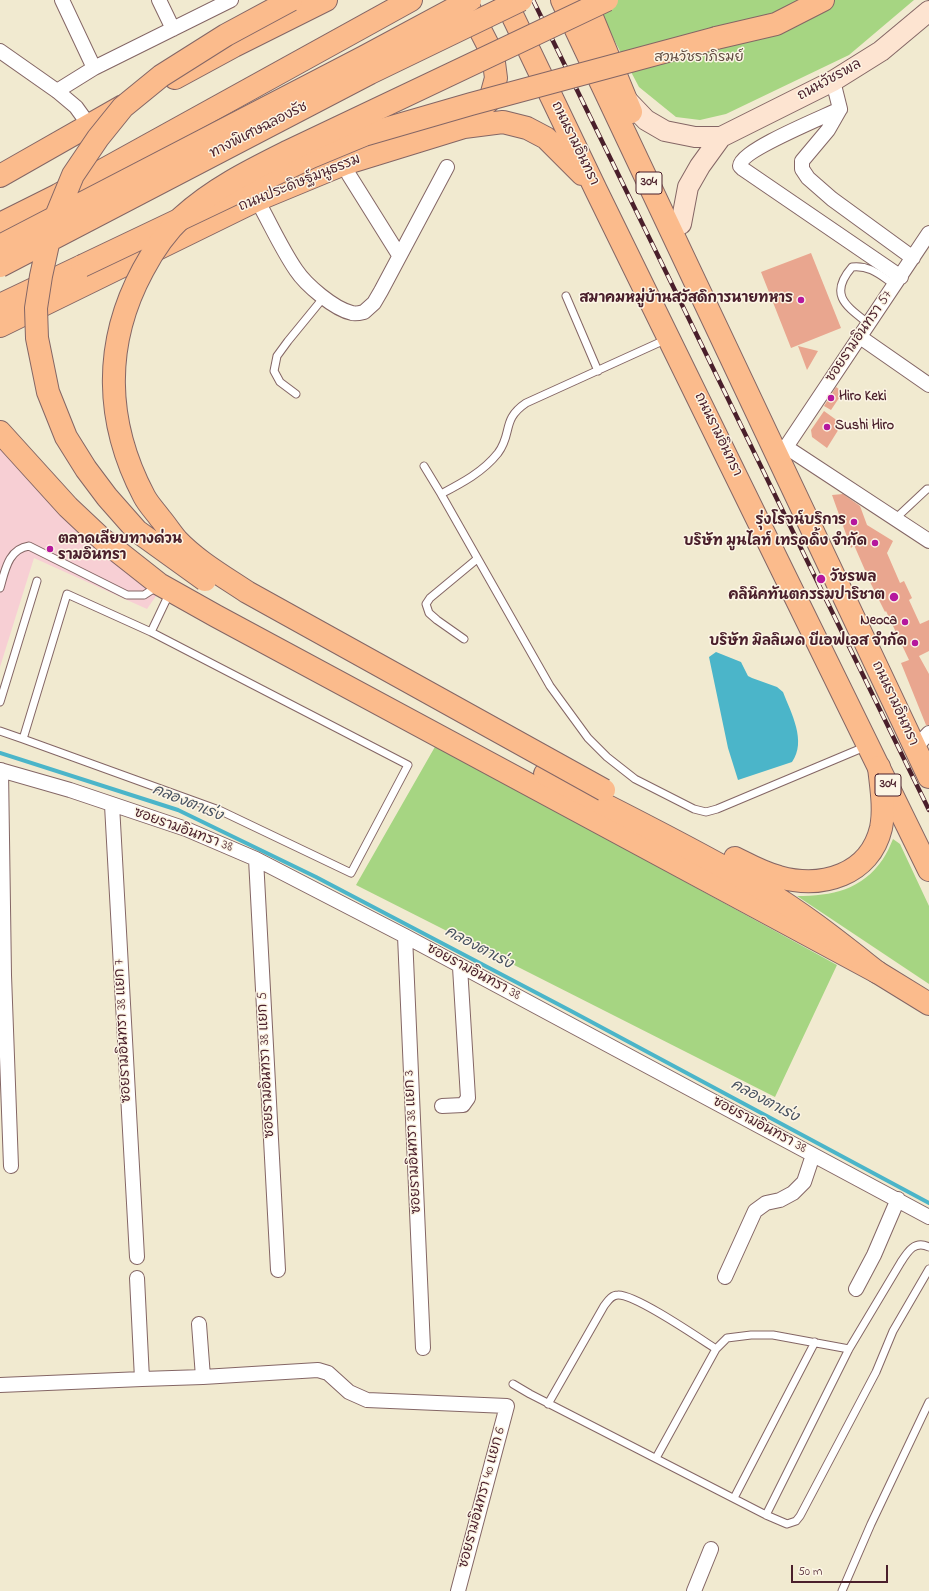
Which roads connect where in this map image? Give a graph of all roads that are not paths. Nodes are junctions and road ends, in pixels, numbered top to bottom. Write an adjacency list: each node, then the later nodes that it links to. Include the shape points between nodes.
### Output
1 (62, 0): 18 (street)
2 (159, 0): 16 (street)
3 (231, 0): 16 (street)
4 (291, 0): 71 (main road, bridge, via 226,35 161,76 123,107 73,175 52,226 36,308 37,338 48,392 66,437 86,469 107,498 137,531 196,574 249,607)
5 (326, 0): 23 (main road, via 234,46)
6 (411, 0): 31 (main road, via 58,195)
7 (458, 0): 24 (main road, via 469,8 493,55 496,78 490,100)
8 (470, 0): 34 (main road, ทางพิเศษฉลองรัช, bridge)
9 (505, 0): 29 (main road, ถนนรามอินทรา / 304)
10 (521, 0): 37 (main road, ทางพิเศษฉลองรัช, bridge, via 370,73)
11 (562, 0): 46 (main road, ถนนรามอินทรา / 304)
12 (585, 0): 21 (main road)
13 (607, 0): 68 (main road, bridge, via 242,174 181,218 157,246 144,268 123,316 116,345 113,374 117,415 126,457 145,497 176,540 247,592 604,790 757,870 779,878 821,881 854,869 866,858 881,828)
14 (823, 0): 41 (main road, bridge, via 776,24 478,102 364,135 311,157)
15 (929, 11): 19 (main road, ถนนวัชรพล, via 881,51)
16 (172, 29): 18 (street)
17 (0, 51): 20 (street)
18 (94, 68): 20 (street)
19 (833, 82): 22 (street); 25 (main road, ถนนวัชรพล)
20 (57, 91): 23 (street, via 76,107)
21 (624, 97): 25 (main road, ถนนวัชรพล, via 646,120 665,131 695,137); 32 (main road)
22 (840, 110): 36 (street, via 828,130 802,160 802,169 808,178 832,198); 38 (street, via 756,150 743,159 740,166)
23 (89, 126): 28 (main road)
24 (464, 127): 26 (main road, ถนนประดิษฐ์มนูธรรม); 29 (main road, ถนนประดิษฐ์มนูธรรม, via 503,122 527,128 546,138)
25 (721, 137): 32 (main road, ถนนวัชรพล, via 688,187)
26 (344, 164): 30 (main road, ถนนประดิษฐ์มนูธรรม); 35 (street)
27 (447, 167): 35 (street)
28 (0, 176)
29 (596, 190): 45 (main road, ถนนรามอินทรา / 304)
30 (257, 200): 40 (street, via 296,271); 43 (main road, ถนนประดิษฐ์มนูธรรม)
31 (0, 224)
32 (681, 224): 46 (main road, via 708,288)
33 (929, 234): 36 (street, ซอยรามอินทรา 57)
34 (0, 246)
35 (399, 255): 40 (street, via 374,303 364,312 352,313)
36 (913, 258): 38 (street, ซอยรามอินทรา 57)
37 (0, 266)
38 (898, 281): 42 (street, ซอยรามอินทรา 57); 42 (lane, via 863,266 852,266 846,274 840,289 843,301)
39 (566, 296): 47 (lane)
40 (324, 297): 49 (lane, via 277,356 274,371 280,382)
41 (0, 305)
42 (869, 324): 44 (street, ซอยรามอินทรา 57)
43 (0, 326)
44 (860, 337): 48 (street); 51 (street, ซอยรามอินทรา 57)
45 (669, 338): 47 (lane); 67 (main road, ถนนรามอินทรา / 304)
46 (736, 366): 51 (main road, ถนนรามอินทรา / 304)
47 (598, 371): 54 (lane, via 517,409 510,419 499,452 468,480)
48 (929, 385)
49 (296, 394)
50 (0, 432): 59 (main road, via 68,507 102,539)
51 (783, 454): 55 (street); 66 (main road, ถนนรามอินทรา / 304)
52 (424, 466): 54 (lane)
53 (929, 489): 55 (lane)
54 (441, 494): 57 (lane)
55 (895, 519): 56 (street)
56 (928, 537)
57 (477, 559): 62 (lane, via 426,604 429,613); 67 (lane, via 550,686 588,738 635,779 694,809 706,812 717,809)
58 (37, 581): 63 (lane)
59 (165, 587): 60 (lane, via 144,595 127,595 29,546 22,547 10,558); 61 (lane); 71 (main road, via 273,647)
60 (0, 588)
61 (151, 632): 65 (lane, via 67,594); 65 (lane, via 408,765 351,873 219,810)
62 (464, 639)
63 (0, 702)
64 (0, 731): 65 (lane)
65 (23, 739)
66 (922, 740): 70 (main road, ถนนรามอินทรา / 304)
67 (869, 745): 68 (main road, ถนนรามอินทรา / 304)
68 (879, 767): 74 (main road, ถนนรามอินทรา / 304)
69 (0, 770): 72 (street, ซอยรามอินทรา 38); 80 (street)
70 (929, 777)
71 (544, 783): 77 (main road, via 724,868 765,891 837,940 877,972)
72 (112, 805): 73 (street, ซอยรามอินทรา 38, via 186,829); 84 (street, ซอยรามอินทรา 38 แยก 7)
73 (256, 859): 75 (street, ซอยรามอินทรา 38); 86 (street, ซอยรามอินทรา 38 แยก 5)
74 (929, 870)
75 (405, 936): 76 (street, ซอยรามอินทรา 38); 92 (street, ซอยรามอินทรา 38 แยก 3)
76 (460, 967): 78 (street, via 468,1098 463,1105); 79 (street, ซอยรามอินทรา 38)
77 (929, 1004)
78 (442, 1106)
79 (813, 1155): 81 (street, ซอยรามอินทรา 38); 87 (street, via 804,1182 793,1194 766,1204 755,1212)
80 (10, 1166)
81 (898, 1199): 82 (street, ซอยรามอินทรา 38); 89 (street)
82 (929, 1217)
83 (929, 1247): 94 (lane, via 920,1244 908,1252)
84 (137, 1257)
85 (929, 1269): 103 (lane, via 893,1331 876,1372 800,1516 796,1521 787,1524)
86 (278, 1270)
87 (725, 1277)
88 (137, 1278): 96 (street)
89 (856, 1289)
90 (199, 1324): 95 (street)
91 (815, 1342): 93 (lane, via 751,1334 727,1338); 94 (lane); 102 (lane)
92 (423, 1348)
93 (716, 1349): 100 (lane, via 643,1304 626,1296 612,1296); 101 (lane)
94 (849, 1350): 103 (lane)
95 (203, 1378): 96 (street); 105 (street, ซอยรามอินทรา 40 แยก 6, via 318,1370 328,1373 349,1392 366,1400 507,1406)
96 (142, 1379): 98 (street)
97 (513, 1384): 100 (lane)
98 (0, 1385)
99 (929, 1402): 107 (lane)
100 (548, 1404): 101 (lane)
101 (656, 1458): 102 (lane)
102 (734, 1498): 103 (lane)
103 (766, 1515)
104 (712, 1549): 106 (street)
105 (458, 1591)
106 (694, 1591)
107 (842, 1591)

